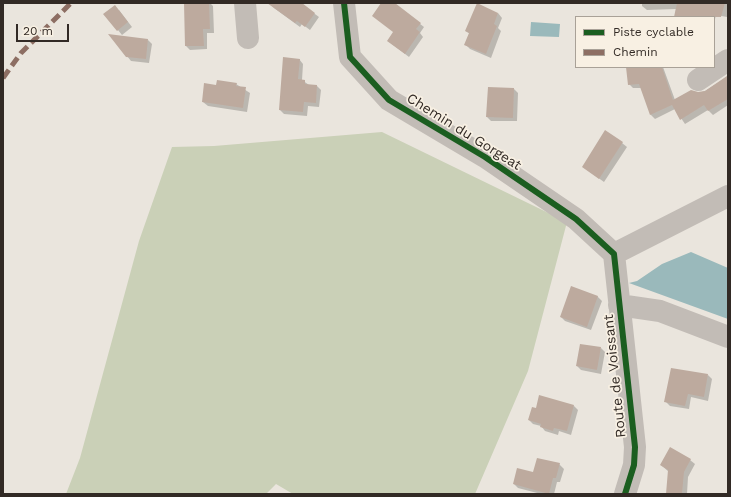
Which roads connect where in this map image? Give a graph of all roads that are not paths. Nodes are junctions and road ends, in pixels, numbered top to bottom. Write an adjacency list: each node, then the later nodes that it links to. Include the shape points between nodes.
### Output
1 (245, 3): 3 (street)
2 (344, 3): 7 (street, Chemin du Gorgeat, via 350,57 389,100 518,179 576,219)
3 (248, 38)
4 (728, 60): 5 (street)
5 (698, 80)
6 (728, 196): 7 (street)
7 (614, 254): 8 (street, Route de Voissant)
8 (619, 305): 9 (street, via 660,312); 10 (street, Route de Voissant, via 635,447 634,465)
9 (728, 337)
10 (624, 494)

